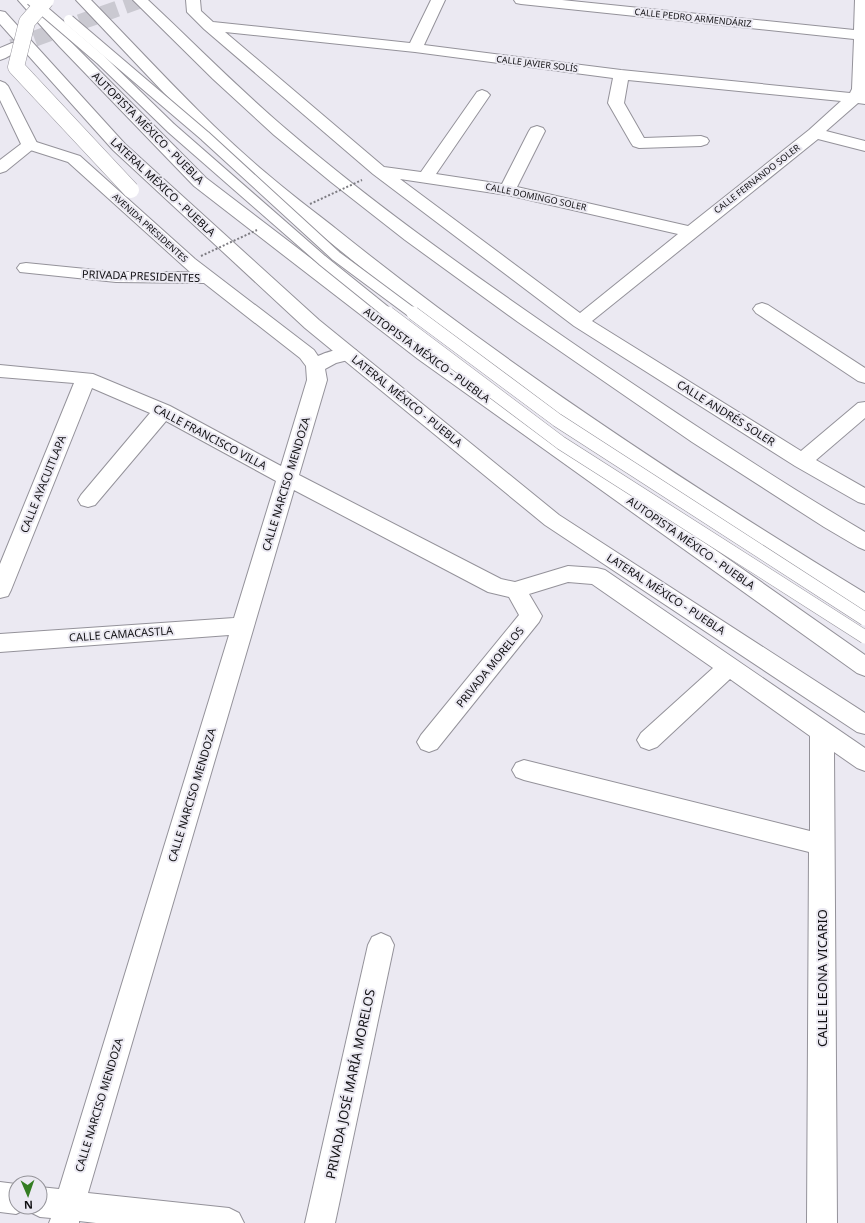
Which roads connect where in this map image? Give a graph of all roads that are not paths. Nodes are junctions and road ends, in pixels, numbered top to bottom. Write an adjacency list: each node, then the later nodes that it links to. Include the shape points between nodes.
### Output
1 (25, 0): 53 (main road, AUTOPISTA MÉXICO - PUEBLA, via 200,182 425,355)
2 (31, 0): 50 (lane, bridge, via 101,60 171,128 304,245 406,328 562,443)
3 (46, 0): 28 (main road, bridge, via 28,22 16,67 131,190); 48 (lane, bridge, via 205,136 336,256 557,420)
4 (83, 0): 47 (main road, via 198,118 255,172 413,299 599,434 755,537)
5 (140, 0): 44 (main road, via 252,107 396,226 646,402 728,457)
6 (193, 0): 11 (main road, CALLE ANDRÉS SOLER, via 194,12)
7 (438, 0): 13 (main road)
8 (521, 0): 12 (main road, CALLE PEDRO ARMENDÁRIZ)
9 (860, 0): 12 (main road, CALLE FERNANDO SOLER)
10 (0, 15): 33 (main road, LATERAL MÉXICO - PUEBLA, via 119,147 312,324)
11 (209, 26): 13 (main road, CALLE JAVIER SOLÍS); 24 (main road, CALLE ANDRÉS SOLER)
12 (863, 35): 17 (main road, CALLE FERNANDO SOLER)
13 (415, 48): 14 (main road, CALLE JAVIER SOLÍS)
14 (621, 74): 17 (main road, CALLE JAVIER SOLÍS); 20 (main road, via 616,103 639,143)
15 (0, 86): 21 (main road)
16 (482, 95): 25 (main road)
17 (860, 99): 19 (main road, CALLE FERNANDO SOLER)
18 (537, 131): 26 (main road)
19 (815, 133): 22 (main road); 27 (main road, CALLE FERNANDO SOLER)
20 (701, 141)
21 (30, 146): 23 (main road); 28 (main road, AVENIDA PRESIDENTES, via 74,159)
22 (865, 146)
23 (0, 168)
24 (379, 171): 25 (main road, CALLE DOMINGO SOLER); 32 (main road, CALLE ANDRÉS SOLER)
25 (426, 177): 26 (main road, CALLE DOMINGO SOLER)
26 (507, 190): 27 (main road, CALLE DOMINGO SOLER)
27 (690, 232): 32 (main road, CALLE FERNANDO SOLER)
28 (163, 240): 30 (main road, AVENIDA PRESIDENTES)
29 (26, 268): 30 (main road, PRIVADA PRESIDENTES, via 116,277)
30 (209, 278): 34 (main road, AVENIDA PRESIDENTES, via 307,354)
31 (762, 310): 36 (main road)
32 (580, 322): 40 (main road, CALLE ANDRÉS SOLER)
33 (349, 354): 34 (main road, via 330,358); 54 (main road, LATERAL MÉXICO - PUEBLA, via 552,520)
34 (315, 366): 41 (main road, CALLE NARCISO MENDOZA, via 317,380)
35 (0, 371): 37 (main road, CALLE FRANCISCO VILLA)
36 (865, 377)
37 (86, 378): 39 (main road, CALLE FRANCISCO VILLA); 45 (main road, CALLE AYACUITLAPA)
38 (865, 408): 40 (main road)
39 (163, 411): 41 (main road, CALLE FRANCISCO VILLA); 43 (main road)
40 (802, 461): 42 (main road, CALLE ANDRÉS SOLER)
41 (287, 478): 46 (main road, CALLE FRANCISCO VILLA, via 496,586); 49 (main road, CALLE NARCISO MENDOZA)
42 (865, 497)
43 (88, 500)
44 (865, 542)
45 (0, 590)
46 (516, 590): 52 (main road, via 568,574 597,576); 57 (main road, PRIVADA MORELOS, via 531,616)
47 (865, 604)
48 (865, 619)
49 (243, 626): 51 (main road, CALLE CAMACASTLA); 63 (main road, CALLE NARCISO MENDOZA)
50 (865, 637)
51 (0, 643)
52 (728, 667): 55 (main road); 56 (main road)
53 (865, 667)
54 (865, 725)
55 (822, 732): 58 (main road); 60 (main road, CALLE LEONA VICARIO)
56 (649, 740)
57 (429, 742)
58 (865, 761)
59 (524, 770): 60 (main road)
60 (822, 845): 66 (main road, CALLE LEONA VICARIO)
61 (381, 945): 65 (main road, PRIVADA JOSÉ MARÍA MORELOS)
62 (48, 1206): 63 (main road)
63 (67, 1214): 64 (main road)
64 (229, 1223)
65 (320, 1223)
66 (822, 1223)

